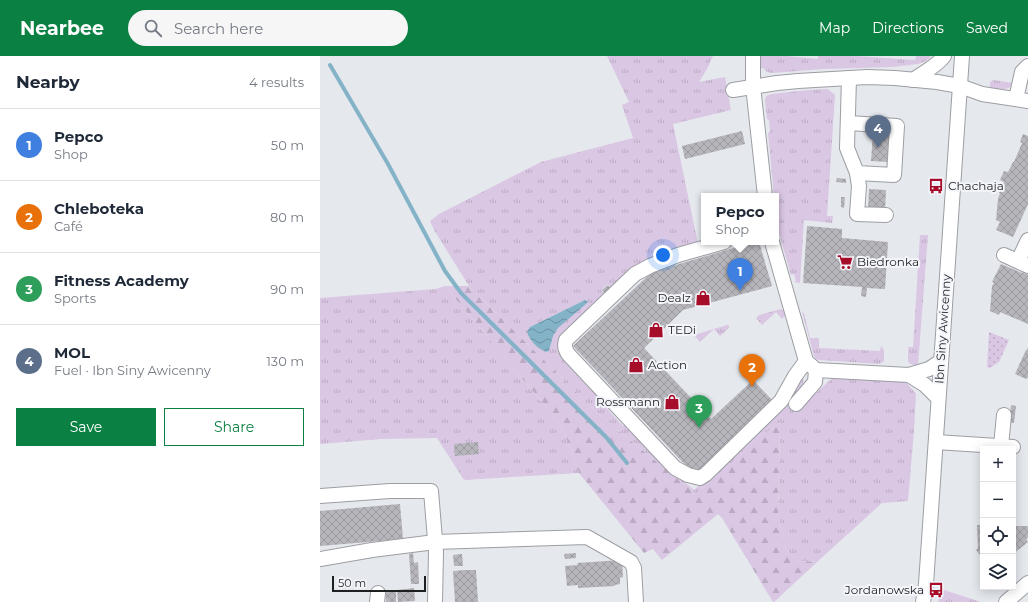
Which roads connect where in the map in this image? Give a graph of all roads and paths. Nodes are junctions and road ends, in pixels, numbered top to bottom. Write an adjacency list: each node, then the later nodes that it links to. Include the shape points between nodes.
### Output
1 (753, 56): 7 (street)
2 (944, 56): 6 (street)
3 (962, 56): 8 (street, Ibn Siny Awicenny)
4 (1028, 66): 10 (street, via 1022,72)
5 (849, 78): 6 (street); 7 (street); 11 (street)
6 (913, 80): 8 (street, via 929,80)
7 (753, 86): 9 (street); 13 (street)
8 (960, 86): 10 (street, via 982,94); 20 (street, Ibn Siny Awicenny)
9 (733, 90)
10 (1022, 100)
11 (848, 123): 12 (street, via 847,148); 12 (street, via 897,126 894,175)
12 (857, 173): 14 (street, via 857,214)
13 (765, 193)
14 (886, 215)
15 (1028, 240): 19 (street)
16 (713, 245): 21 (street, via 678,255 635,274 566,340 565,350 675,468 700,478 781,401 795,376)
17 (773, 245): 21 (street)
18 (1004, 255): 19 (street)
19 (1023, 264)
20 (941, 362): 22 (street); 23 (street, Ibn Siny Awicenny)
21 (811, 366): 22 (street); 24 (street, via 815,382)
22 (909, 375): 23 (street, via 925,385)
23 (938, 398): 26 (street, Ibn Siny Awicenny)
24 (796, 404)
25 (1004, 415): 26 (street, via 1007,446)
26 (936, 442): 33 (street, Ibn Siny Awicenny)
27 (320, 496): 28 (street, via 431,491)
28 (435, 542): 29 (street); 31 (street); 32 (street, via 587,537 631,562 634,568)
29 (320, 559)
30 (1028, 583): 34 (street)
31 (435, 602)
32 (636, 602)
33 (923, 602)
34 (1006, 602)

